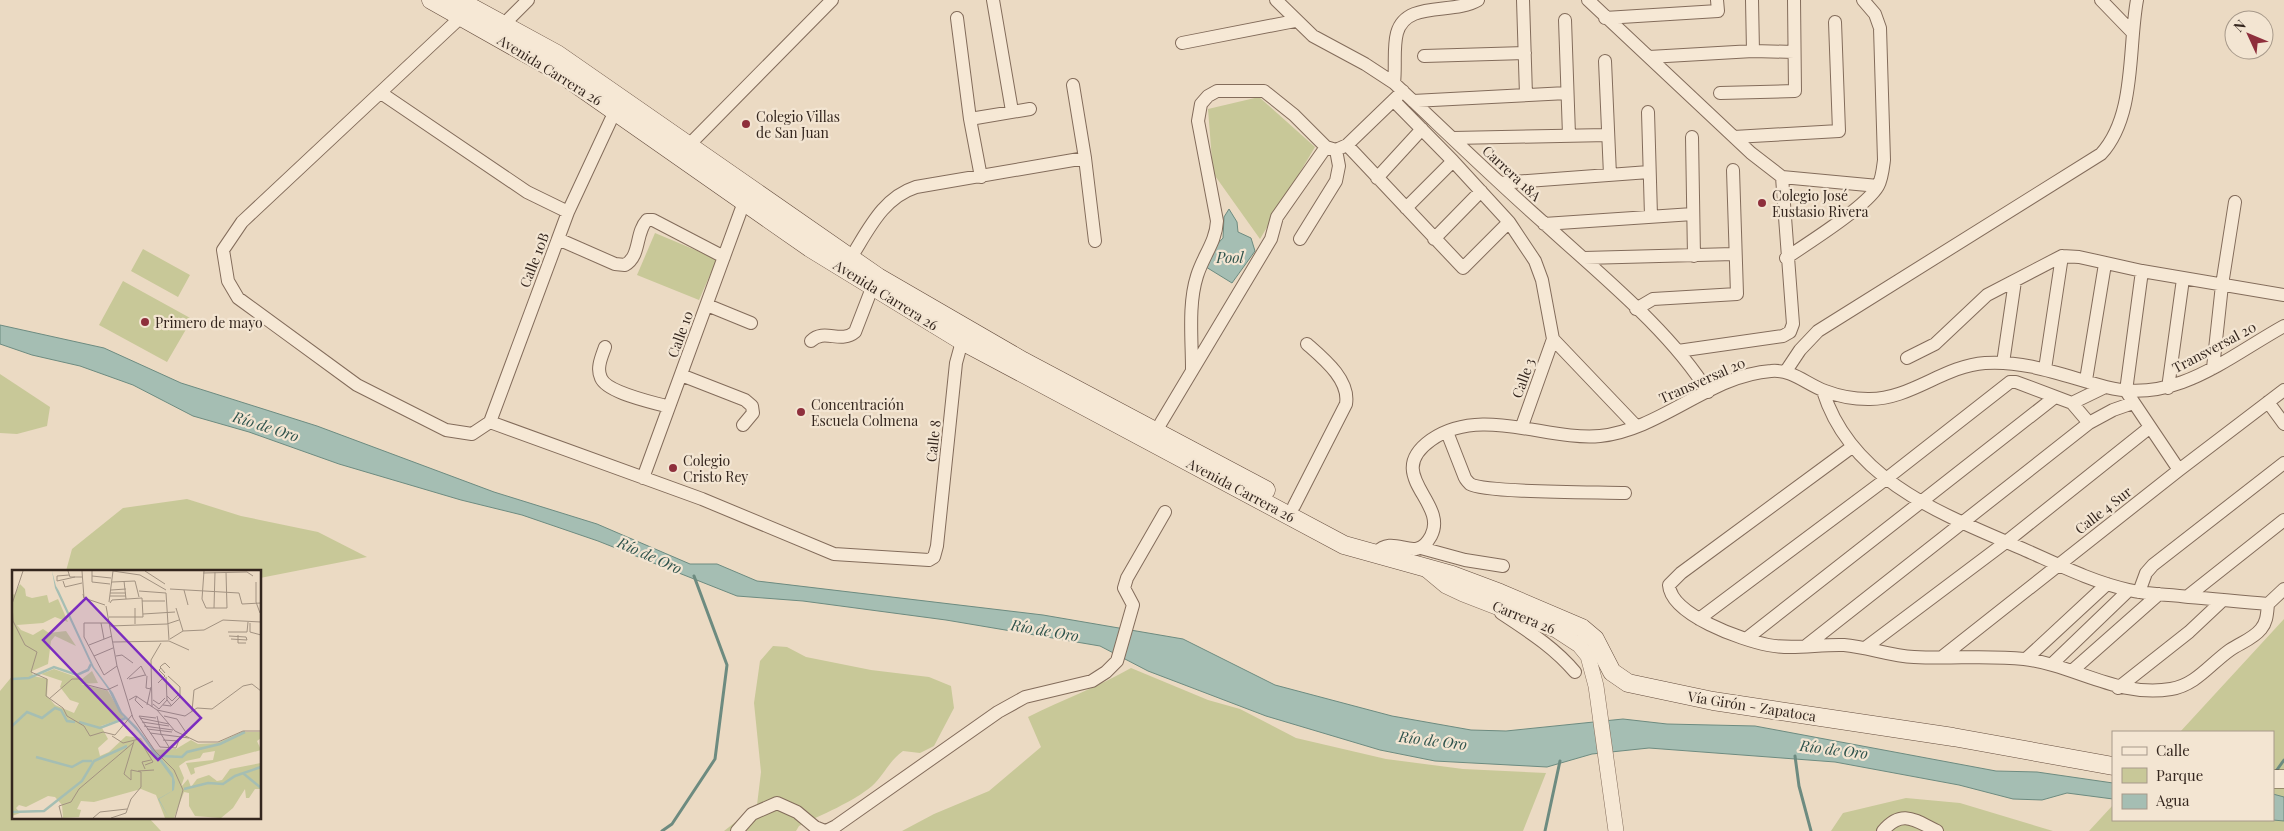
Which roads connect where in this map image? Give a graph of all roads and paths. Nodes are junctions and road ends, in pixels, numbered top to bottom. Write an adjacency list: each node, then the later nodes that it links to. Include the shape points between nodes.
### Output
1 (431, 0): 15 (main road, Avenida Carrera 26)
2 (528, 0): 21 (street)
3 (832, 0): 49 (street)
4 (993, 0): 39 (street)
5 (1276, 0): 18 (street, Carrera 18A)
6 (1478, 0): 31 (street, via 1456,9 1409,14 1402,21 1397,34)
7 (1523, 0): 26 (street)
8 (1588, 0): 17 (street)
9 (1717, 0): 17 (street, via 1718,10)
10 (1752, 0): 24 (street)
11 (1794, 0): 25 (street)
12 (1863, 0): 59 (street, via 1880,28 1884,160)
13 (2101, 0): 22 (street)
14 (2136, 0): 22 (street)
15 (459, 8): 21 (main road, Avenida Carrera 26); 32 (street); 38 (main road, Avenida Carrera 26)
16 (957, 18): 41 (street)
17 (1605, 18): 28 (street)
18 (1295, 20): 23 (street); 31 (street, Carrera 18A, via 1326,45 1365,64)
19 (1565, 20): 33 (street)
20 (1835, 22): 46 (street, via 1839,131)
21 (504, 24): 49 (main road, Avenida Carrera 26, via 558,54)
22 (2131, 30): 102 (street, via 2128,84 2120,123 2101,154 1818,332)
23 (1182, 42)
24 (1753, 51): 25 (street); 28 (street)
25 (1794, 52): 34 (street, via 1795,91)
26 (1525, 53): 27 (street); 35 (street)
27 (1424, 56)
28 (1650, 58): 46 (street)
29 (1605, 61): 44 (street)
30 (1073, 85): 50 (street)
31 (1397, 92): 36 (street, Carrera 18A); 42 (street); 48 (street)
32 (381, 93): 64 (street, via 527,192); 116 (street, via 242,222 223,250 228,281 238,298 275,328 356,385 397,408 454,432 472,434)
33 (1567, 93): 35 (street); 43 (street)
34 (1720, 93)
35 (1526, 96): 36 (street)
36 (1413, 101): 47 (street, Carrera 18A)
37 (1030, 109): 39 (street)
38 (615, 111): 49 (main road, Avenida Carrera 26); 64 (street, Calle 10B)
39 (1012, 111): 41 (street)
40 (1648, 112): 53 (street)
41 (970, 119): 55 (street)
42 (1422, 129): 51 (street); 57 (street)
43 (1568, 135): 44 (street); 47 (street)
44 (1608, 135): 54 (street)
45 (1692, 137): 65 (street)
46 (1734, 137): 56 (street)
47 (1453, 138): 58 (street, Carrera 18A)
48 (1336, 147): 57 (street); 70 (street, via 1340,166 1336,181); 100 (street, via 1278,217 1271,239); 100 (street, via 1264,91 1217,91 1201,104 1198,121 1217,222 1213,242 1200,268 1194,290)
49 (684, 151): 61 (main road, Avenida Carrera 26); 79 (main road, Avenida Carrera 26)
50 (1086, 158): 55 (street); 72 (street)
51 (1454, 161): 60 (street); 63 (street)
52 (1733, 170): 73 (street)
53 (1649, 172): 54 (street); 66 (street)
54 (1610, 175): 58 (street)
55 (981, 177): 79 (street, via 902,192 890,200)
56 (1782, 177): 59 (street); 78 (street)
57 (1377, 178): 63 (street)
58 (1500, 182): 68 (street, Carrera 18A)
59 (1878, 186): 78 (street, via 1860,204)
60 (1481, 191): 67 (street); 71 (street)
61 (744, 202): 76 (street, Calle 10); 85 (main road, Avenida Carrera 26)
62 (2235, 202): 84 (street)
63 (1406, 208): 71 (street)
64 (568, 212): 69 (street, Calle 10B)
65 (1693, 214): 66 (street); 74 (street)
66 (1651, 216): 68 (street)
67 (1509, 222): 71 (street, via 1463,268); 92 (street, via 1542,280)
68 (1544, 224): 77 (street, Carrera 18A)
69 (558, 239): 76 (street, via 615,264 625,265 633,259 643,224 652,220); 116 (street, Calle 10B)
70 (1300, 239)
71 (1434, 239)
72 (1095, 241)
73 (1734, 254): 74 (street); 88 (street, via 1736,295 1653,299)
74 (1694, 256): 77 (street)
75 (2062, 256): 80 (street); 83 (street); 101 (street)
76 (724, 257): 87 (street, Calle 10)
77 (1584, 258): 88 (street, Carrera 18A)
78 (1786, 258): 96 (street, via 1793,324 1790,332 1783,336)
79 (850, 259): 91 (main road, Avenida Carrera 26)
80 (2105, 264): 81 (street); 104 (street)
81 (2142, 271): 82 (street); 109 (street)
82 (2183, 279): 84 (street); 106 (street)
83 (2015, 281): 97 (street, via 1978,301 1935,344); 98 (street)
84 (2222, 285): 86 (street); 99 (street)
85 (872, 288): 91 (main road, Avenida Carrera 26); 93 (street, via 855,332 843,338 823,335)
86 (2284, 295)
87 (706, 305): 89 (street); 103 (street, Calle 10)
88 (1636, 309): 96 (street, Carrera 18A)
89 (751, 323)
90 (2284, 326): 99 (street, Transversal 20)
91 (963, 335): 123 (main road, Avenida Carrera 26); 128 (street, Calle 8, via 956,363 934,558 834,554 761,522); 138 (main road, Avenida Carrera 26, via 1344,545)
92 (1553, 339): 120 (street, Calle 3); 121 (street)
93 (812, 342)
94 (1307, 344): 132 (street, via 1341,380 1348,396)
95 (605, 347): 115 (street, via 599,365 600,377 605,383 615,390)
96 (1678, 351): 110 (street, Carrera 18A)
97 (1907, 358)
98 (2004, 363): 101 (street, Transversal 20); 108 (street, Transversal 20, via 1964,366 1906,392 1879,399 1846,397)
99 (2212, 368): 106 (street, Transversal 20)
100 (1192, 369): 123 (street)
101 (2045, 369): 104 (street, Transversal 20)
102 (1786, 371): 108 (street, Transversal 20); 110 (street, Transversal 20, via 1756,373)
103 (681, 375): 115 (street, Calle 10); 119 (street, via 745,400 752,406 753,413)
104 (2086, 380): 105 (street, Transversal 20)
105 (2105, 387): 109 (street, Transversal 20); 112 (street)
106 (2168, 388): 109 (street, Transversal 20)
107 (2284, 390): 113 (street, Calle 4 Sur)
108 (1824, 391): 125 (street, via 1829,410)
109 (2126, 391): 114 (street)
110 (1708, 392): 121 (street, Transversal 20)
111 (2056, 397): 112 (street); 129 (street, via 2010,382); 131 (street)
112 (2072, 402): 117 (street)
113 (2268, 402): 118 (street); 127 (street, Calle 4 Sur)
114 (2133, 403): 117 (street); 122 (street)
115 (669, 407): 128 (street, Calle 10)
116 (490, 422): 128 (street)
117 (2089, 423): 135 (street)
118 (2284, 424)
119 (743, 425)
120 (1522, 426): 121 (street, Transversal 20, via 1592,437); 124 (street, Transversal 20, via 1488,426)
121 (1636, 426)
122 (2149, 428): 127 (street); 136 (street)
123 (1156, 430): 132 (main road, Avenida Carrera 26)
124 (1447, 432): 130 (street, via 1469,484 1508,489); 137 (street, Transversal 20, via 1428,442 1413,461 1414,479 1434,521 1432,534)
125 (1852, 447): 129 (street); 150 (street, via 1674,578 1669,585 1670,593)
126 (2284, 463): 144 (street, via 2153,565)
127 (2179, 470): 139 (street, Calle 4 Sur)
128 (643, 478)
129 (1886, 479): 131 (street); 150 (street)
130 (1625, 493)
131 (1922, 502): 135 (street); 151 (street)
132 (1294, 506): 138 (main road, Avenida Carrera 26)
133 (1165, 512): 162 (street, via 1127,578 1124,588 1133,605 1117,661 1092,682 1042,691 998,712)
134 (2284, 520): 146 (street)
135 (1961, 523): 136 (street); 152 (street)
136 (2006, 542): 139 (street); 153 (street)
137 (1421, 548): 138 (street, via 1389,544); 140 (street)
138 (1371, 551): 141 (main road, Avenida Carrera 26)
139 (2058, 564): 142 (street); 154 (street, Calle 4 Sur)
140 (1503, 566)
141 (1428, 570): 147 (street, Carrera 26, via 1446,586); 160 (main road, Vía Girón - Zapatoca, via 1500,593 1582,628 1595,639 1612,672 1640,687 1713,702 2026,749)
142 (2107, 584): 144 (street); 155 (street)
143 (2284, 589): 149 (street)
144 (2134, 591): 145 (street); 156 (street)
145 (2159, 594): 146 (street); 157 (street)
146 (2188, 596): 148 (street)
147 (1484, 601): 158 (street, via 1537,636); 163 (street, Carrera 26, via 1568,636 1588,656 1596,686)
148 (2222, 601): 149 (street); 159 (street, via 2189,632)
149 (2268, 604): 159 (street, via 2267,617 2259,631 2183,686 2169,689)
150 (1699, 620): 151 (street)
151 (1746, 639): 152 (street, via 1769,646)
152 (1807, 645): 153 (street)
153 (1865, 648): 154 (street, via 1914,657)
154 (1942, 657): 155 (street)
155 (2026, 659): 156 (street)
156 (2052, 664): 157 (street)
157 (2073, 670): 159 (street)
158 (1576, 672)
159 (2118, 688)
160 (2112, 766)
161 (737, 831): 162 (street, via 752,814 777,803)
162 (825, 831)
163 (1616, 831)
164 (1883, 831): 165 (street, via 1893,820 1902,818 1915,819)
165 (1937, 831)

